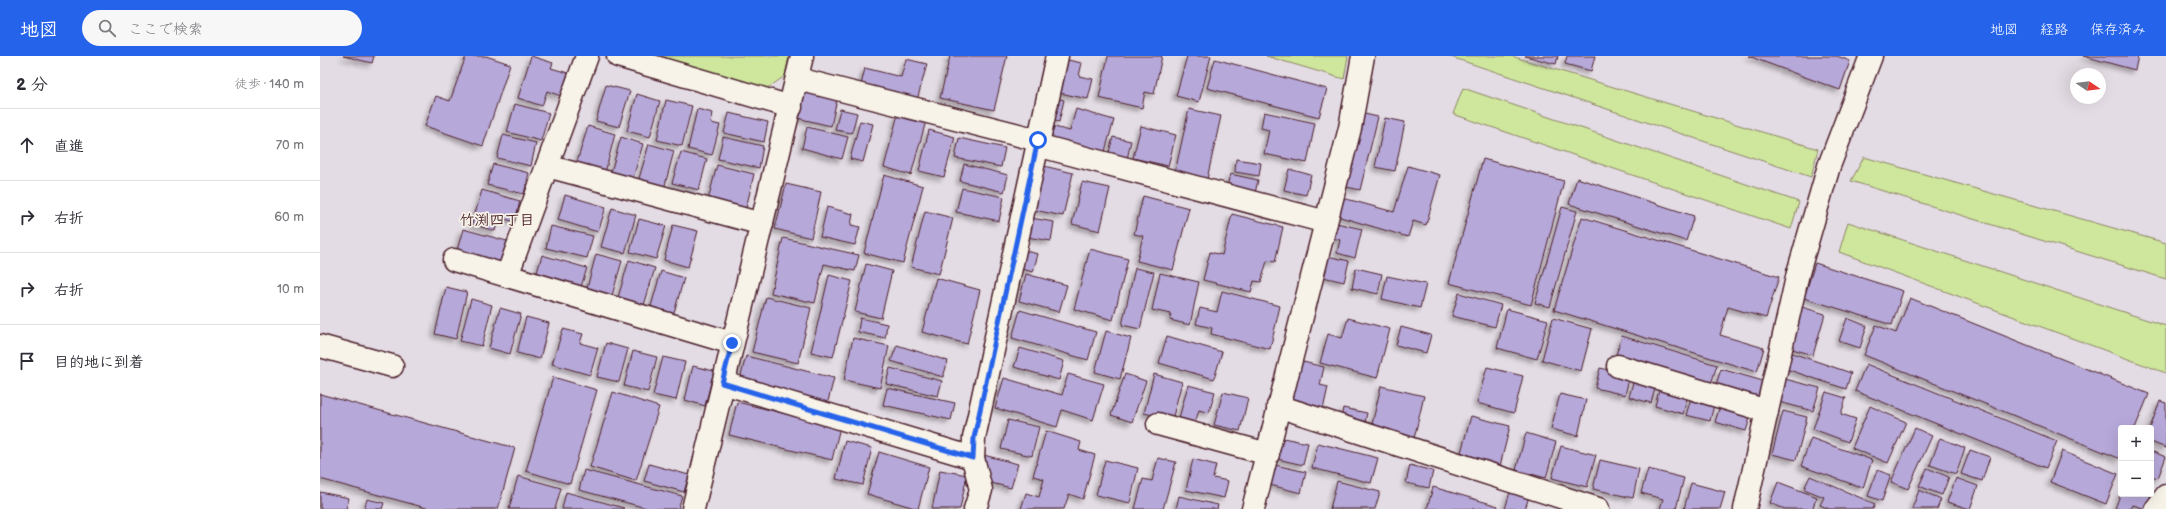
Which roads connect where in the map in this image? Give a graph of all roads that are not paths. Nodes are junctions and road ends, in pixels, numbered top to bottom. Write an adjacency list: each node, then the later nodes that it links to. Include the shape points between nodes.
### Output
1 (587, 56): 10 (street)
2 (618, 56): 8 (street)
3 (802, 56): 7 (street)
4 (1058, 56): 9 (street)
5 (1363, 56): 11 (street, via 1350,128)
6 (1871, 56): 21 (street, via 1829,166 1800,265)
7 (798, 79): 8 (street); 9 (street)
8 (791, 106): 12 (street)
9 (1038, 143): 11 (street); 24 (street, via 974,438)
10 (547, 166): 12 (street); 14 (street)
11 (1326, 222): 20 (street)
12 (762, 224): 15 (street)
13 (454, 260): 14 (street)
14 (507, 276): 15 (street)
15 (732, 343): 19 (street)
16 (320, 346): 17 (street)
17 (392, 366)
18 (1618, 366): 21 (street)
19 (722, 383): 24 (street); 26 (street)
20 (1278, 406): 23 (street); 29 (street)
21 (1767, 411): 30 (street)
22 (1158, 424): 23 (street)
23 (1268, 454): 28 (street)
24 (973, 458): 27 (street, via 981,490)
25 (2166, 496): 31 (street)
26 (693, 509)
27 (975, 509)
28 (1253, 509)
29 (1598, 509)
30 (1745, 509)
31 (2156, 509)

